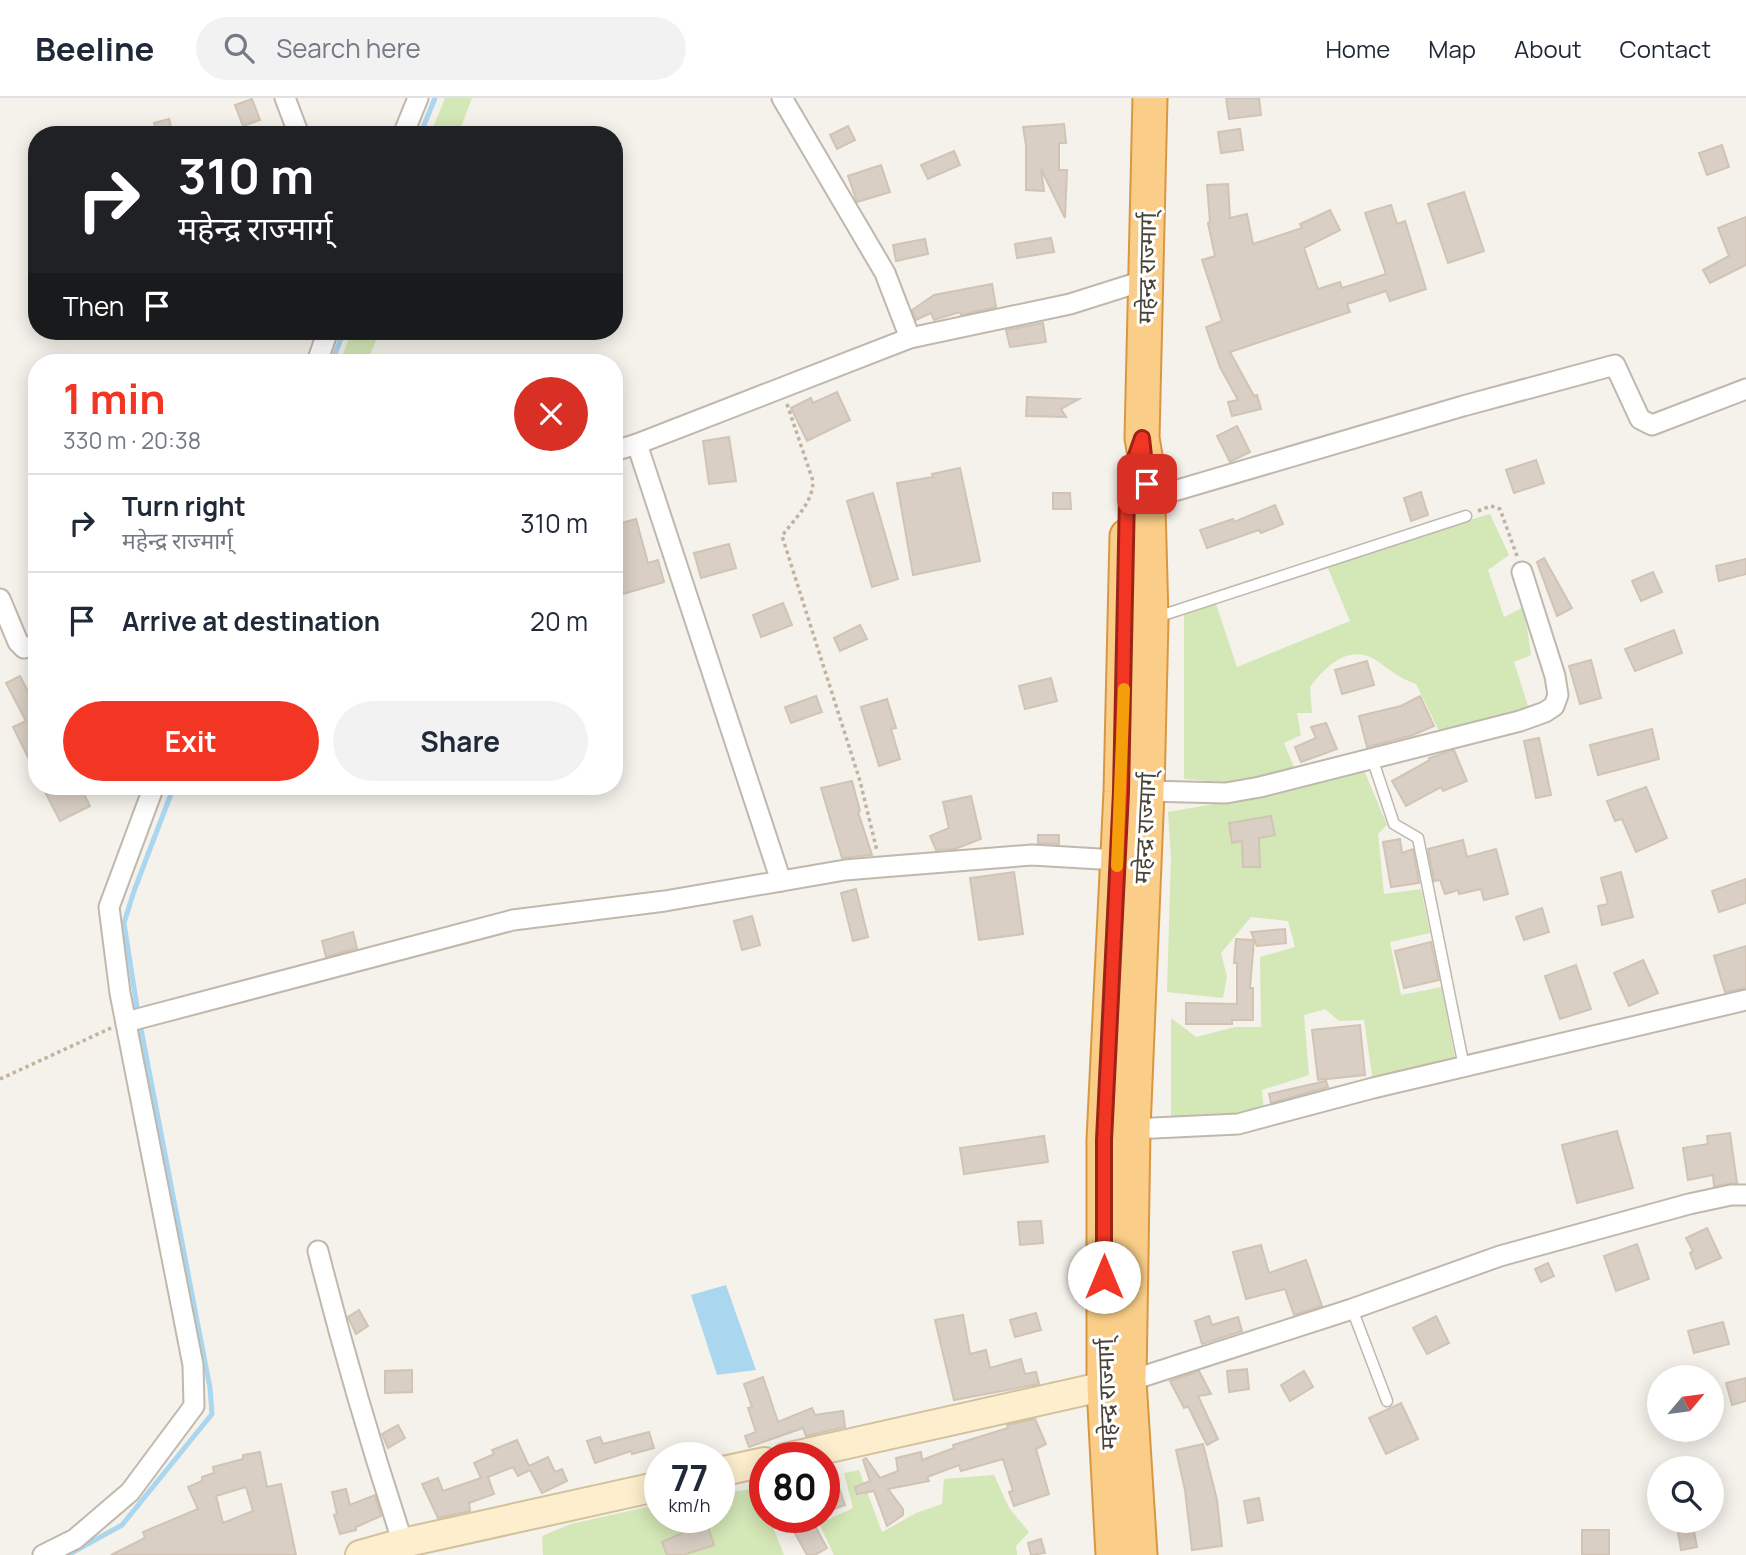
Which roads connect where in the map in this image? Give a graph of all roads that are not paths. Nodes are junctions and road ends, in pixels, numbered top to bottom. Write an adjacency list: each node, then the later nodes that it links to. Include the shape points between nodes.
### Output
1 (285, 98): 5 (street)
2 (418, 98): 6 (street)
3 (782, 98): 8 (street, via 885,273)
4 (1150, 98): 7 (highway, महेन्द्र राज्मार्ग्)
5 (296, 126)
6 (407, 126)
7 (1146, 280): 8 (street, via 1070,304); 10 (highway, महेन्द्र राज्मार्ग्)
8 (909, 338): 11 (street)
9 (1746, 389): 13 (street, via 1652,425 1640,419 1615,365)
10 (1142, 438): 13 (highway, महेन्द्र राज्मार्ग्); 22 (highway, महेन्द्र राज्मार्ग्, via 1127,494)
11 (637, 444): 12 (street); 23 (street)
12 (623, 448)
13 (1147, 499): 17 (highway, महेन्द्र राज्मार्ग्)
14 (1466, 516): 17 (lane)
15 (1522, 572): 19 (street, via 1555,676 1558,695 1553,706 1520,721)
16 (0, 599): 18 (street, via 18,642)
17 (1151, 619): 20 (highway, महेन्द्र राज्मार्ग्)
18 (28, 647)
19 (1372, 757): 20 (street, via 1226,793); 26 (lane, via 1394,824 1418,838)
20 (1147, 791): 27 (highway, महेन्द्र राज्मार्ग्)
21 (151, 795): 25 (street, via 109,907)
22 (1117, 860): 23 (street, via 1032,855 881,867); 31 (highway, महेन्द्र राज्मार्ग्, via 1104,1140)
23 (781, 881): 25 (street, via 513,920)
24 (1746, 1000): 26 (street)
25 (126, 1022): 36 (street, via 194,1365 194,1406 130,1492 75,1539)
26 (1464, 1067): 27 (street, via 1238,1124)
27 (1133, 1129): 31 (highway, महेन्द्र राज्मार्ग्)
28 (1746, 1195): 30 (street, via 1689,1204 1500,1256)
29 (318, 1251): 35 (street)
30 (1352, 1309): 31 (street); 32 (lane)
31 (1116, 1384): 33 (main road); 38 (highway, महेन्द्र राज्मार्ग्); 39 (highway, महेन्द्र राज्मार्ग्)
32 (1387, 1401)
33 (840, 1446)
34 (644, 1490): 35 (main road)
35 (403, 1543): 37 (main road)
36 (43, 1555)
37 (360, 1555)
38 (1112, 1555)
39 (1140, 1555)

